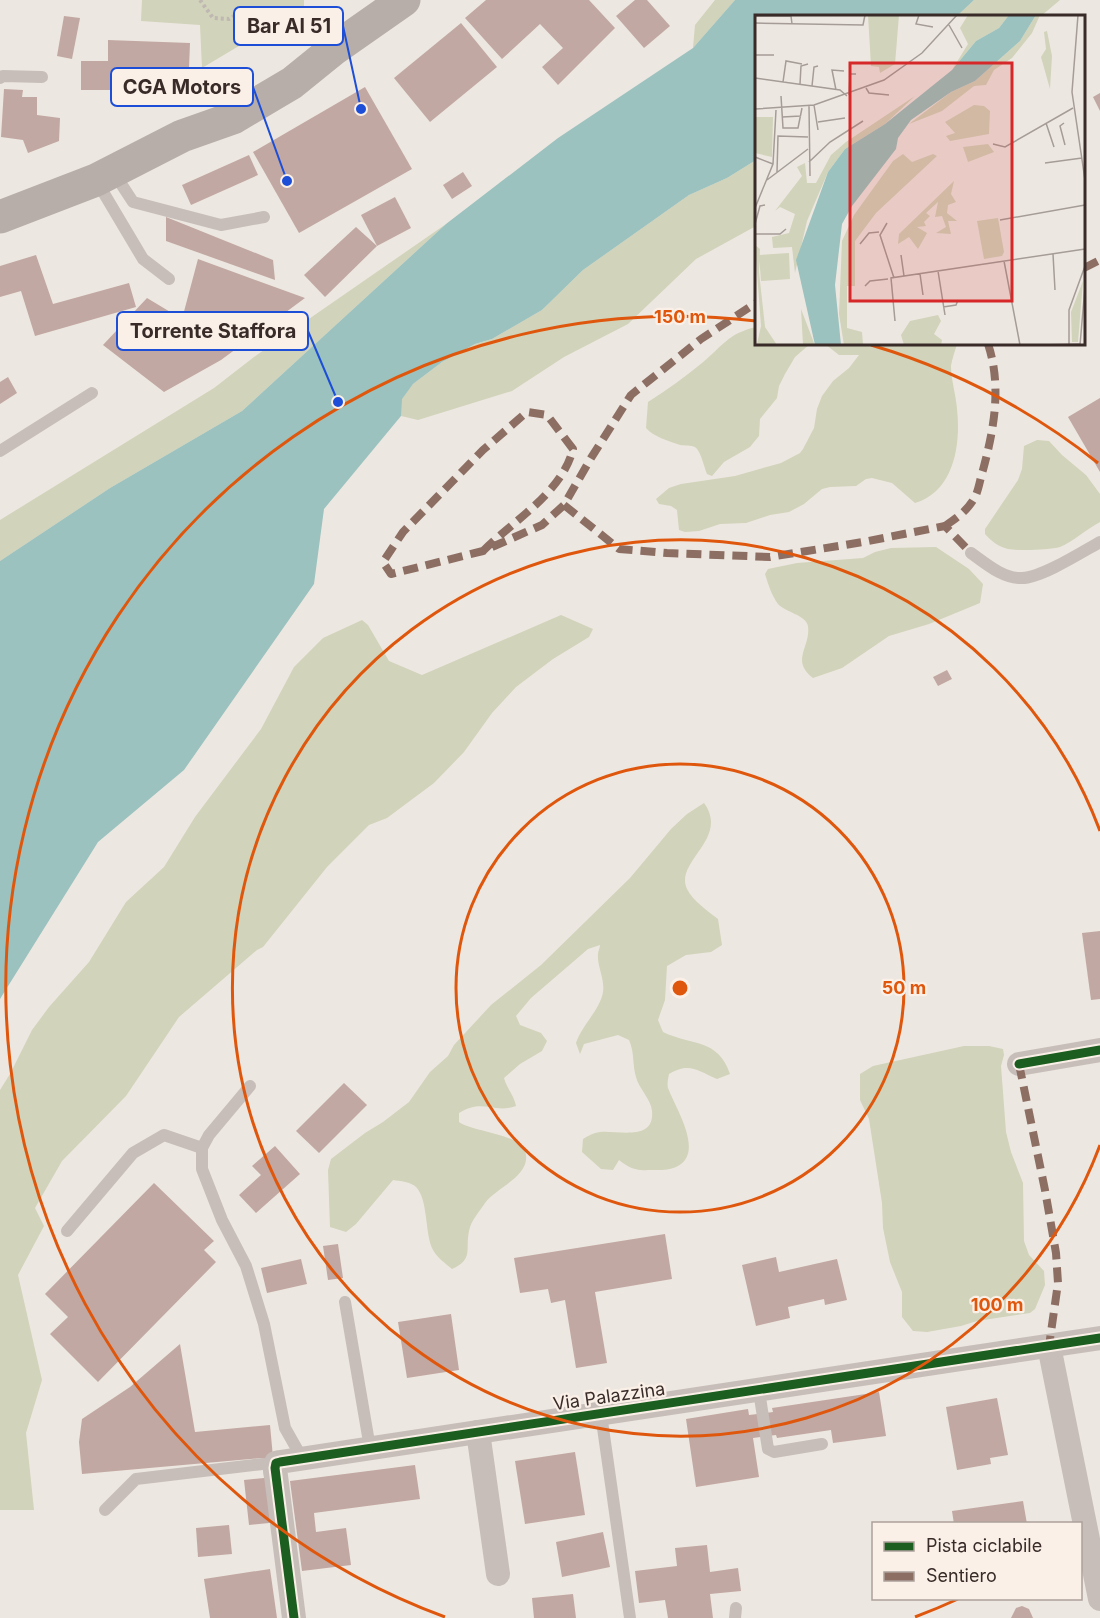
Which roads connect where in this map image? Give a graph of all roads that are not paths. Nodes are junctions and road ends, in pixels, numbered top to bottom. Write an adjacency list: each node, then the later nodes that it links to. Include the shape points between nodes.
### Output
1 (404, 0): 4 (main road, via 334,49 281,66 222,100 182,136)
2 (42, 77): 3 (lane)
3 (0, 78)
4 (104, 176): 5 (main road); 6 (lane, via 133,202 221,225); 7 (lane, via 143,259)
5 (0, 217)
6 (264, 217)
7 (169, 279)
8 (92, 393): 9 (lane)
9 (0, 451)
10 (1100, 542): 11 (lane, via 1053,568 1022,578 998,572)
11 (971, 554)
12 (1100, 1050): 13 (street)
13 (1019, 1064)
14 (250, 1086): 15 (lane)
15 (202, 1148): 16 (lane, via 164,1135 133,1153); 25 (lane, via 202,1169 246,1266 264,1324 285,1428)
16 (67, 1231)
17 (345, 1302): 24 (lane)
18 (1100, 1338): 19 (street, Via Palazzina)
19 (1049, 1346): 20 (street, Via Palazzina); 29 (street)
20 (759, 1390): 21 (street, Via Palazzina); 23 (lane, via 768,1449 774,1452)
21 (600, 1414): 22 (street, Via Palazzina); 31 (lane)
22 (478, 1432): 24 (street, Via Palazzina); 28 (street)
23 (822, 1444)
24 (370, 1448): 25 (street, Via Palazzina)
25 (302, 1458): 26 (street, Via Palazzina)
26 (271, 1463): 27 (lane, via 136,1479); 30 (street, via 275,1468)
27 (105, 1510)
28 (498, 1574)
29 (1100, 1599)
30 (294, 1618)
31 (630, 1618)

